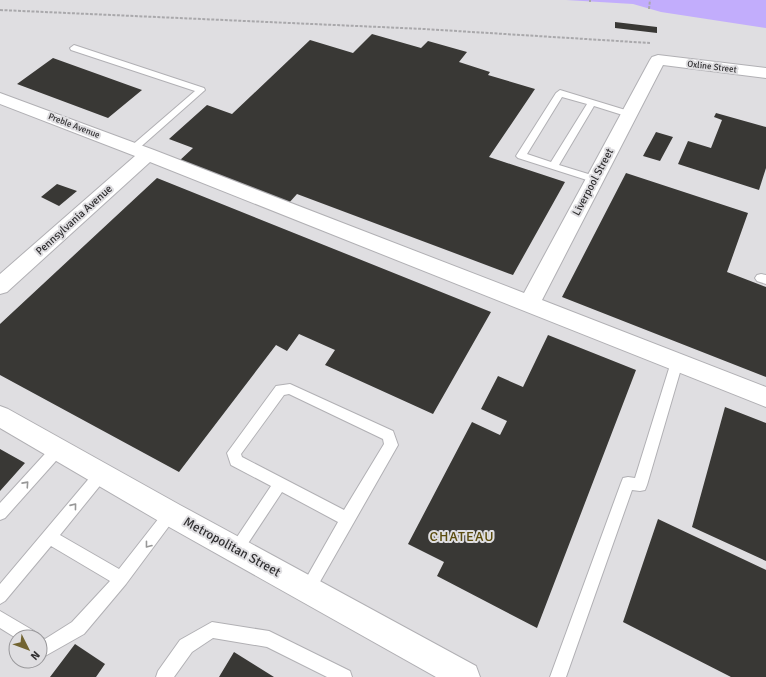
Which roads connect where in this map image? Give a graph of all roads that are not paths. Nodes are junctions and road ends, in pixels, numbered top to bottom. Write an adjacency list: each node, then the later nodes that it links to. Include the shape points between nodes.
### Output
1 (74, 48): 7 (lane, via 201,90)
2 (657, 52): 3 (street, Oxline Street); 6 (street, Liverpool Street)
3 (766, 73)
4 (0, 98): 7 (street, Preble Avenue)
5 (592, 103): 6 (lane); 8 (lane); 8 (lane, via 560,93 521,156)
6 (629, 114): 9 (street, Liverpool Street)
7 (140, 152): 10 (street, Pennsylvania Avenue); 11 (street, Preble Avenue)
8 (553, 166): 9 (lane)
9 (594, 180): 11 (street, Liverpool Street)
10 (0, 286)
11 (529, 304): 12 (street, Preble Avenue)
12 (677, 362): 13 (street, Preble Avenue); 32 (lane, via 640,485 628,483)
13 (766, 397)
14 (0, 416): 15 (street, Metropolitan Street)
15 (58, 448): 16 (street, Metropolitan Street); 18 (lane, one-way to 15)
16 (102, 473): 19 (street, Metropolitan Street); 21 (lane, one-way to 16)
17 (280, 484): 20 (lane); 20 (lane, via 236,461 234,453 280,390 290,388 388,435 391,445); 22 (lane)
18 (0, 513)
19 (171, 514): 22 (street, Metropolitan Street); 23 (lane, one-way to 23)
20 (347, 519): 24 (lane)
21 (50, 537): 23 (lane); 25 (lane)
22 (236, 549): 24 (street, Metropolitan Street)
23 (121, 579): 28 (lane, via 78,628)
24 (308, 589): 31 (street, Metropolitan Street)
25 (0, 596)
26 (0, 619): 27 (lane)
27 (16, 629)
28 (48, 646)
29 (164, 677): 30 (lane, via 186,646 212,630 269,639)
30 (344, 677)
31 (465, 677)
32 (558, 677)

